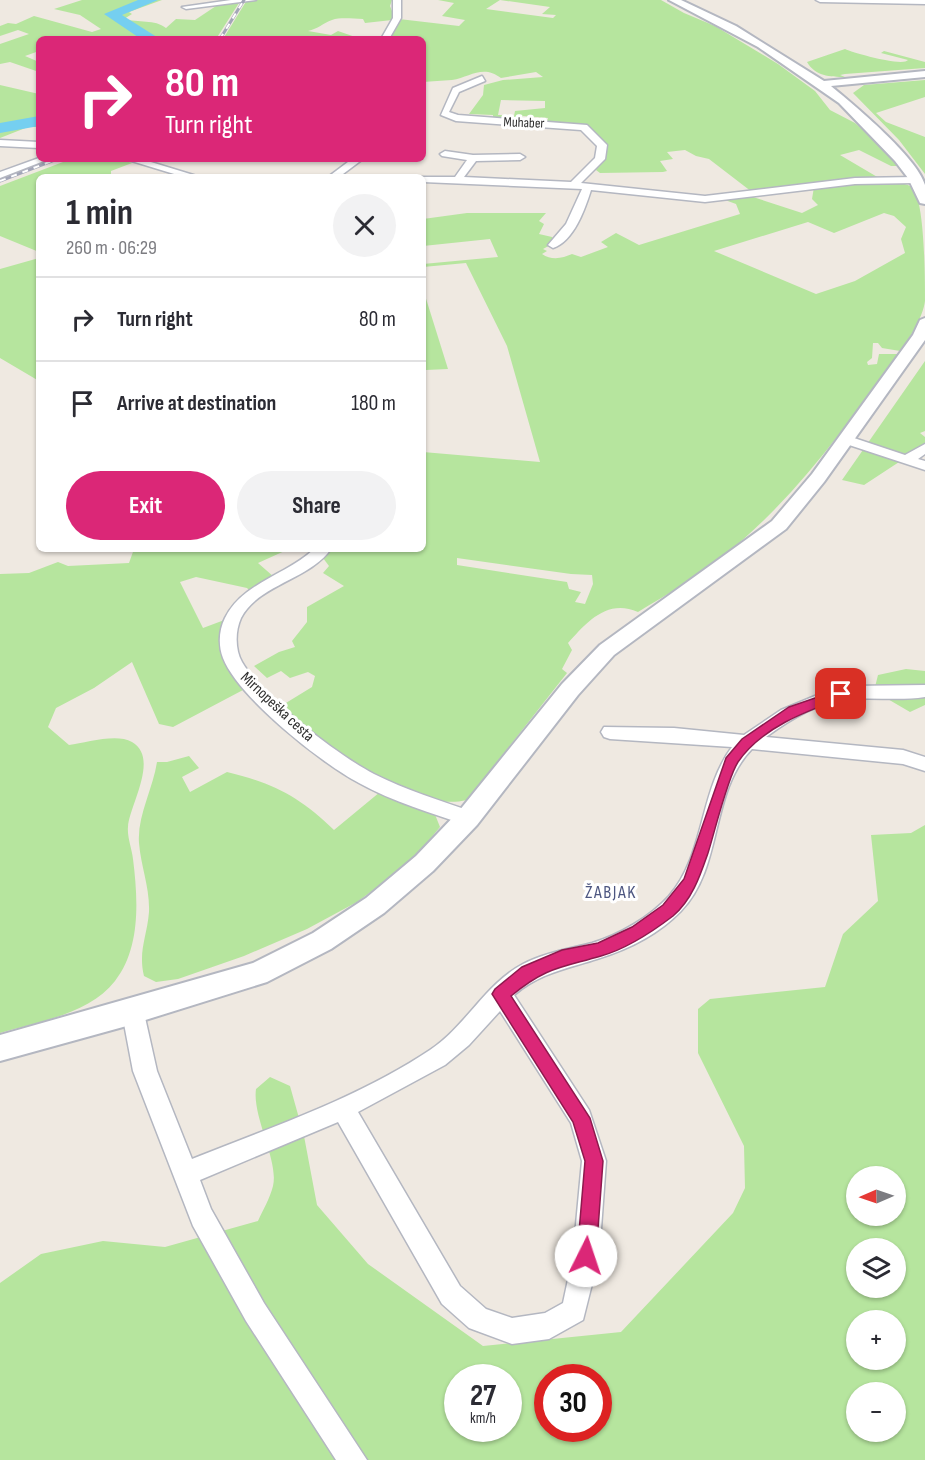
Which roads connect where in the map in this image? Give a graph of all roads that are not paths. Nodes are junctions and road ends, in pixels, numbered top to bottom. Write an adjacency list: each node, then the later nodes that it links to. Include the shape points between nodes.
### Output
1 (252, 0): 6 (street)
2 (398, 0): 7 (street, via 397,18)
3 (674, 0): 10 (street, via 734,29)
4 (820, 0): 5 (street)
5 (925, 2)
6 (186, 7)
7 (387, 36)
8 (925, 74): 10 (street)
9 (482, 79): 25 (street, Muhaber, via 456,90 444,112 456,118 584,128 602,145 600,159)
10 (821, 84): 24 (street, via 873,128)
11 (0, 143): 12 (street)
12 (36, 146)
13 (445, 154): 15 (street)
14 (520, 157): 15 (street)
15 (473, 158): 22 (street)
16 (36, 162): 21 (street)
17 (141, 162): 19 (street)
18 (354, 162): 20 (street)
19 (184, 174)
20 (337, 174)
21 (0, 176)
22 (459, 178): 23 (street); 25 (street)
23 (426, 179)
24 (915, 180): 26 (street, via 847,182 719,199); 27 (street)
25 (574, 184): 26 (street)
26 (588, 185): 28 (street, via 568,232)
27 (925, 200)
28 (553, 245)
29 (925, 323): 30 (street, via 921,335)
30 (845, 439): 32 (street); 39 (street, via 779,525 607,650 581,674)
31 (925, 448): 32 (street)
32 (906, 460): 33 (street)
33 (925, 466)
34 (320, 552): 39 (street, Mirnopeška cesta, via 310,564 255,593 235,614 227,642 234,665 256,690 351,769 386,788)
35 (925, 692): 37 (street, via 853,691 828,696 793,711)
36 (610, 732): 37 (street)
37 (746, 743): 38 (street, via 903,757); 40 (street, via 730,762 691,882 669,910 638,932 601,949 562,957 528,972)
38 (925, 764)
39 (469, 818): 41 (street, via 423,864 366,911 319,942 266,970)
40 (501, 994): 43 (street, via 440,1057); 43 (street, via 581,1118 594,1161 586,1256 574,1311 549,1326 512,1331 478,1318 451,1295)
41 (133, 1012): 42 (street); 44 (street, via 145,1071)
42 (0, 1048)
43 (343, 1108): 44 (street)
44 (185, 1174): 45 (street, via 202,1217 255,1312)
45 (353, 1460)

